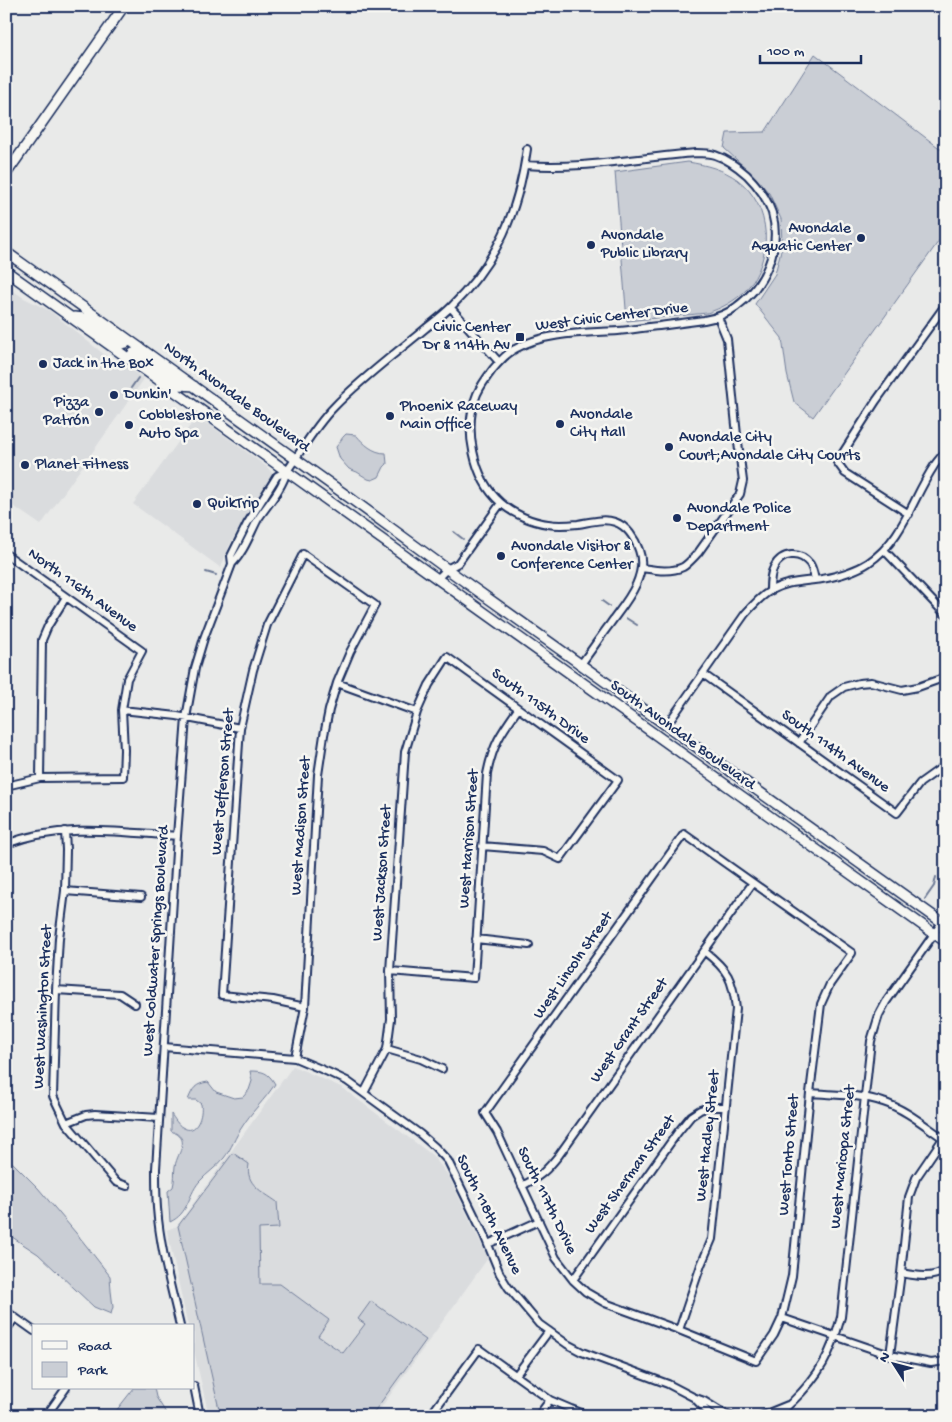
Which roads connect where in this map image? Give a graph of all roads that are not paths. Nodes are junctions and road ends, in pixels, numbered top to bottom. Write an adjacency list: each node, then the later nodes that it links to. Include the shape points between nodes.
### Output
1 (124, 6): 4 (main road)
2 (527, 149): 3 (street)
3 (525, 165): 8 (street, via 517,199 500,242 484,268); 10 (street, West Civic Center Drive, via 577,165 696,152 714,155 743,172 756,184 769,206 774,246 770,263 750,296)
4 (6, 174)
5 (6, 252): 11 (main road, North Avondale Boulevard)
6 (6, 271): 9 (main road, North Avondale Boulevard)
7 (946, 304): 19 (street, via 876,401 837,462 845,473)
8 (451, 308): 13 (street); 16 (street, West Coldwater Springs Boulevard, via 335,405)
9 (71, 316): 11 (main road, via 85,318 121,344); 12 (main road, North Avondale Boulevard)
10 (718, 317): 13 (street, West Civic Center Drive, via 538,339 513,350); 24 (street, via 727,339 742,488 698,553 683,566 664,570)
11 (129, 340): 14 (main road, North Avondale Boulevard)
12 (129, 358): 14 (main road, via 137,354 180,385); 17 (main road, North Avondale Boulevard)
13 (499, 362): 18 (street, West Civic Center Drive, via 482,382 475,398 471,436 482,477)
14 (194, 386): 16 (main road, North Avondale Boulevard)
15 (946, 451): 19 (street, via 934,466)
16 (296, 459): 17 (street, West Coldwater Springs Boulevard); 25 (main road, North Avondale Boulevard)
17 (287, 471): 21 (main road, North Avondale Boulevard); 40 (street, West Coldwater Springs Boulevard, via 239,558 232,564 199,653)
18 (501, 503): 24 (street, West Civic Center Drive, via 517,514 547,524 563,526 598,520 618,523 636,543); 25 (street, via 458,563)
19 (909, 514): 20 (street)
20 (884, 551): 27 (street, via 853,572); 30 (street)
21 (401, 553): 26 (main road, South Avondale Boulevard)
22 (6, 554): 29 (street, North 116th Avenue)
23 (303, 554): 36 (street, West Madison Street, via 375,605); 42 (street, West Jefferson Street, via 267,625)
24 (641, 568): 32 (street, via 628,598)
25 (447, 569): 26 (street); 32 (main road, South Avondale Boulevard)
26 (437, 579): 34 (main road, South Avondale Boulevard)
27 (816, 580): 28 (street, via 793,582); 28 (street, via 810,564 798,555 790,554 773,568)
28 (770, 591): 33 (street, via 745,614)
29 (66, 597): 38 (street, North 116th Avenue, via 142,651 127,679); 45 (street, via 42,640)
30 (946, 616)
31 (447, 657): 37 (street, South 115th Drive); 39 (street, West Jackson Street)
32 (581, 664): 34 (main road); 41 (main road, South Avondale Boulevard)
33 (703, 674): 41 (street); 43 (street, South 114th Avenue)
34 (572, 676): 55 (main road, South Avondale Boulevard)
35 (946, 677): 43 (street, via 902,690 871,682 844,687 831,696)
36 (337, 683): 39 (street); 63 (street, West Madison Street, via 318,775)
37 (518, 709): 50 (street, West Harrison Street, via 496,741 491,755); 50 (street, South 115th Drive, via 618,780 560,859 543,851)
38 (122, 710): 40 (street); 45 (street, via 124,777)
39 (417, 712): 60 (street, West Jackson Street, via 405,752)
40 (186, 718): 42 (street); 48 (street, West Coldwater Springs Boulevard)
41 (667, 725): 54 (main road, South Avondale Boulevard)
42 (240, 728): 63 (street, West Jefferson Street, via 222,995)
43 (799, 742): 44 (street, South 114th Avenue, via 896,812 920,783)
44 (946, 768)
45 (40, 778): 46 (street)
46 (6, 786)
47 (65, 831): 48 (street); 49 (street); 52 (street, West Washington Street)
48 (177, 836): 64 (street, West Coldwater Springs Boulevard)
49 (6, 844)
50 (482, 846): 56 (street, West Harrison Street)
51 (752, 884): 59 (street, West Grant Street); 69 (street, West Tonto Street, via 852,953 830,984 821,1004); 72 (street, West Lincoln Street, via 684,834)
52 (65, 891): 53 (street); 61 (street, West Washington Street)
53 (141, 897)
54 (945, 921): 55 (street, West Maricopa Street)
55 (934, 934): 57 (main road, South Avondale Boulevard); 70 (street, West Maricopa Street, via 879,1015 871,1041)
56 (476, 939): 58 (street); 60 (street, West Harrison Street, via 474,978)
57 (946, 942)
58 (529, 945)
59 (704, 951): 71 (street, West Hadley Street, via 722,965 734,992 736,1009); 77 (street, West Grant Street, via 559,1155 546,1171)
60 (390, 971): 65 (street, West Jackson Street, via 391,1019)
61 (56, 990): 62 (street, via 120,994); 74 (street, West Washington Street, via 52,1096)
62 (135, 1004)
63 (305, 1007): 66 (street, West Madison Street)
64 (164, 1047): 66 (street, South 118th Avenue); 73 (street, West Coldwater Springs Boulevard)
65 (387, 1049): 67 (street); 68 (street, West Jackson Street)
66 (295, 1058): 68 (street, South 118th Avenue)
67 (442, 1069)
68 (364, 1093): 79 (street, South 118th Avenue, via 444,1156)
69 (810, 1093): 70 (street); 85 (street, West Tonto Street, via 792,1276)
70 (865, 1098): 75 (street, via 900,1110); 91 (street, West Maricopa Street, via 841,1317)
71 (725, 1107): 82 (street, West Sherman Street, via 709,1107 691,1116); 89 (street, West Hadley Street, via 712,1239)
72 (485, 1113): 77 (street, South 117th Drive)
73 (159, 1118): 74 (street, via 95,1114); 86 (street, West Coldwater Springs Boulevard, via 157,1209)
74 (66, 1123): 76 (street, West Washington Street, via 116,1182)
75 (944, 1136): 81 (street, via 908,1196)
76 (127, 1186)
77 (522, 1186): 78 (street, South 117th Drive)
78 (539, 1221): 79 (street); 82 (street, South 117th Drive, via 556,1258)
79 (488, 1244): 90 (street, South 118th Avenue, via 508,1287 530,1315)
80 (946, 1270): 81 (street, via 929,1276)
81 (901, 1273): 92 (street)
82 (573, 1280): 89 (street, South 117th Drive, via 605,1303)
83 (6, 1311): 84 (street)
84 (15, 1318): 87 (street); 88 (street)
85 (782, 1318): 91 (street); 93 (street, West Tonto Street)
86 (180, 1324)
87 (6, 1330)
88 (32, 1330)
89 (680, 1330): 93 (street, South 117th Drive)
90 (549, 1331): 95 (street); 98 (street, South 118th Avenue, via 582,1352 668,1384)
91 (836, 1336): 92 (street); 100 (street, West Maricopa Street, via 808,1386)
92 (890, 1354): 94 (street, via 931,1363)
93 (756, 1361)
94 (946, 1361)
95 (516, 1375): 99 (street); 103 (street, via 479,1349)
96 (65, 1390): 101 (street)
97 (195, 1390): 102 (street)
98 (693, 1397): 106 (street, South 118th Avenue); 107 (street, South 118th Avenue)
99 (550, 1400): 104 (street); 105 (street)
100 (788, 1405): 108 (street, West Maricopa Street); 109 (street, West Maricopa Street)
101 (46, 1416)
102 (200, 1416)
103 (430, 1416)
104 (538, 1416)
105 (589, 1416)
106 (712, 1416)
107 (732, 1416)
108 (761, 1416)
109 (778, 1416)

